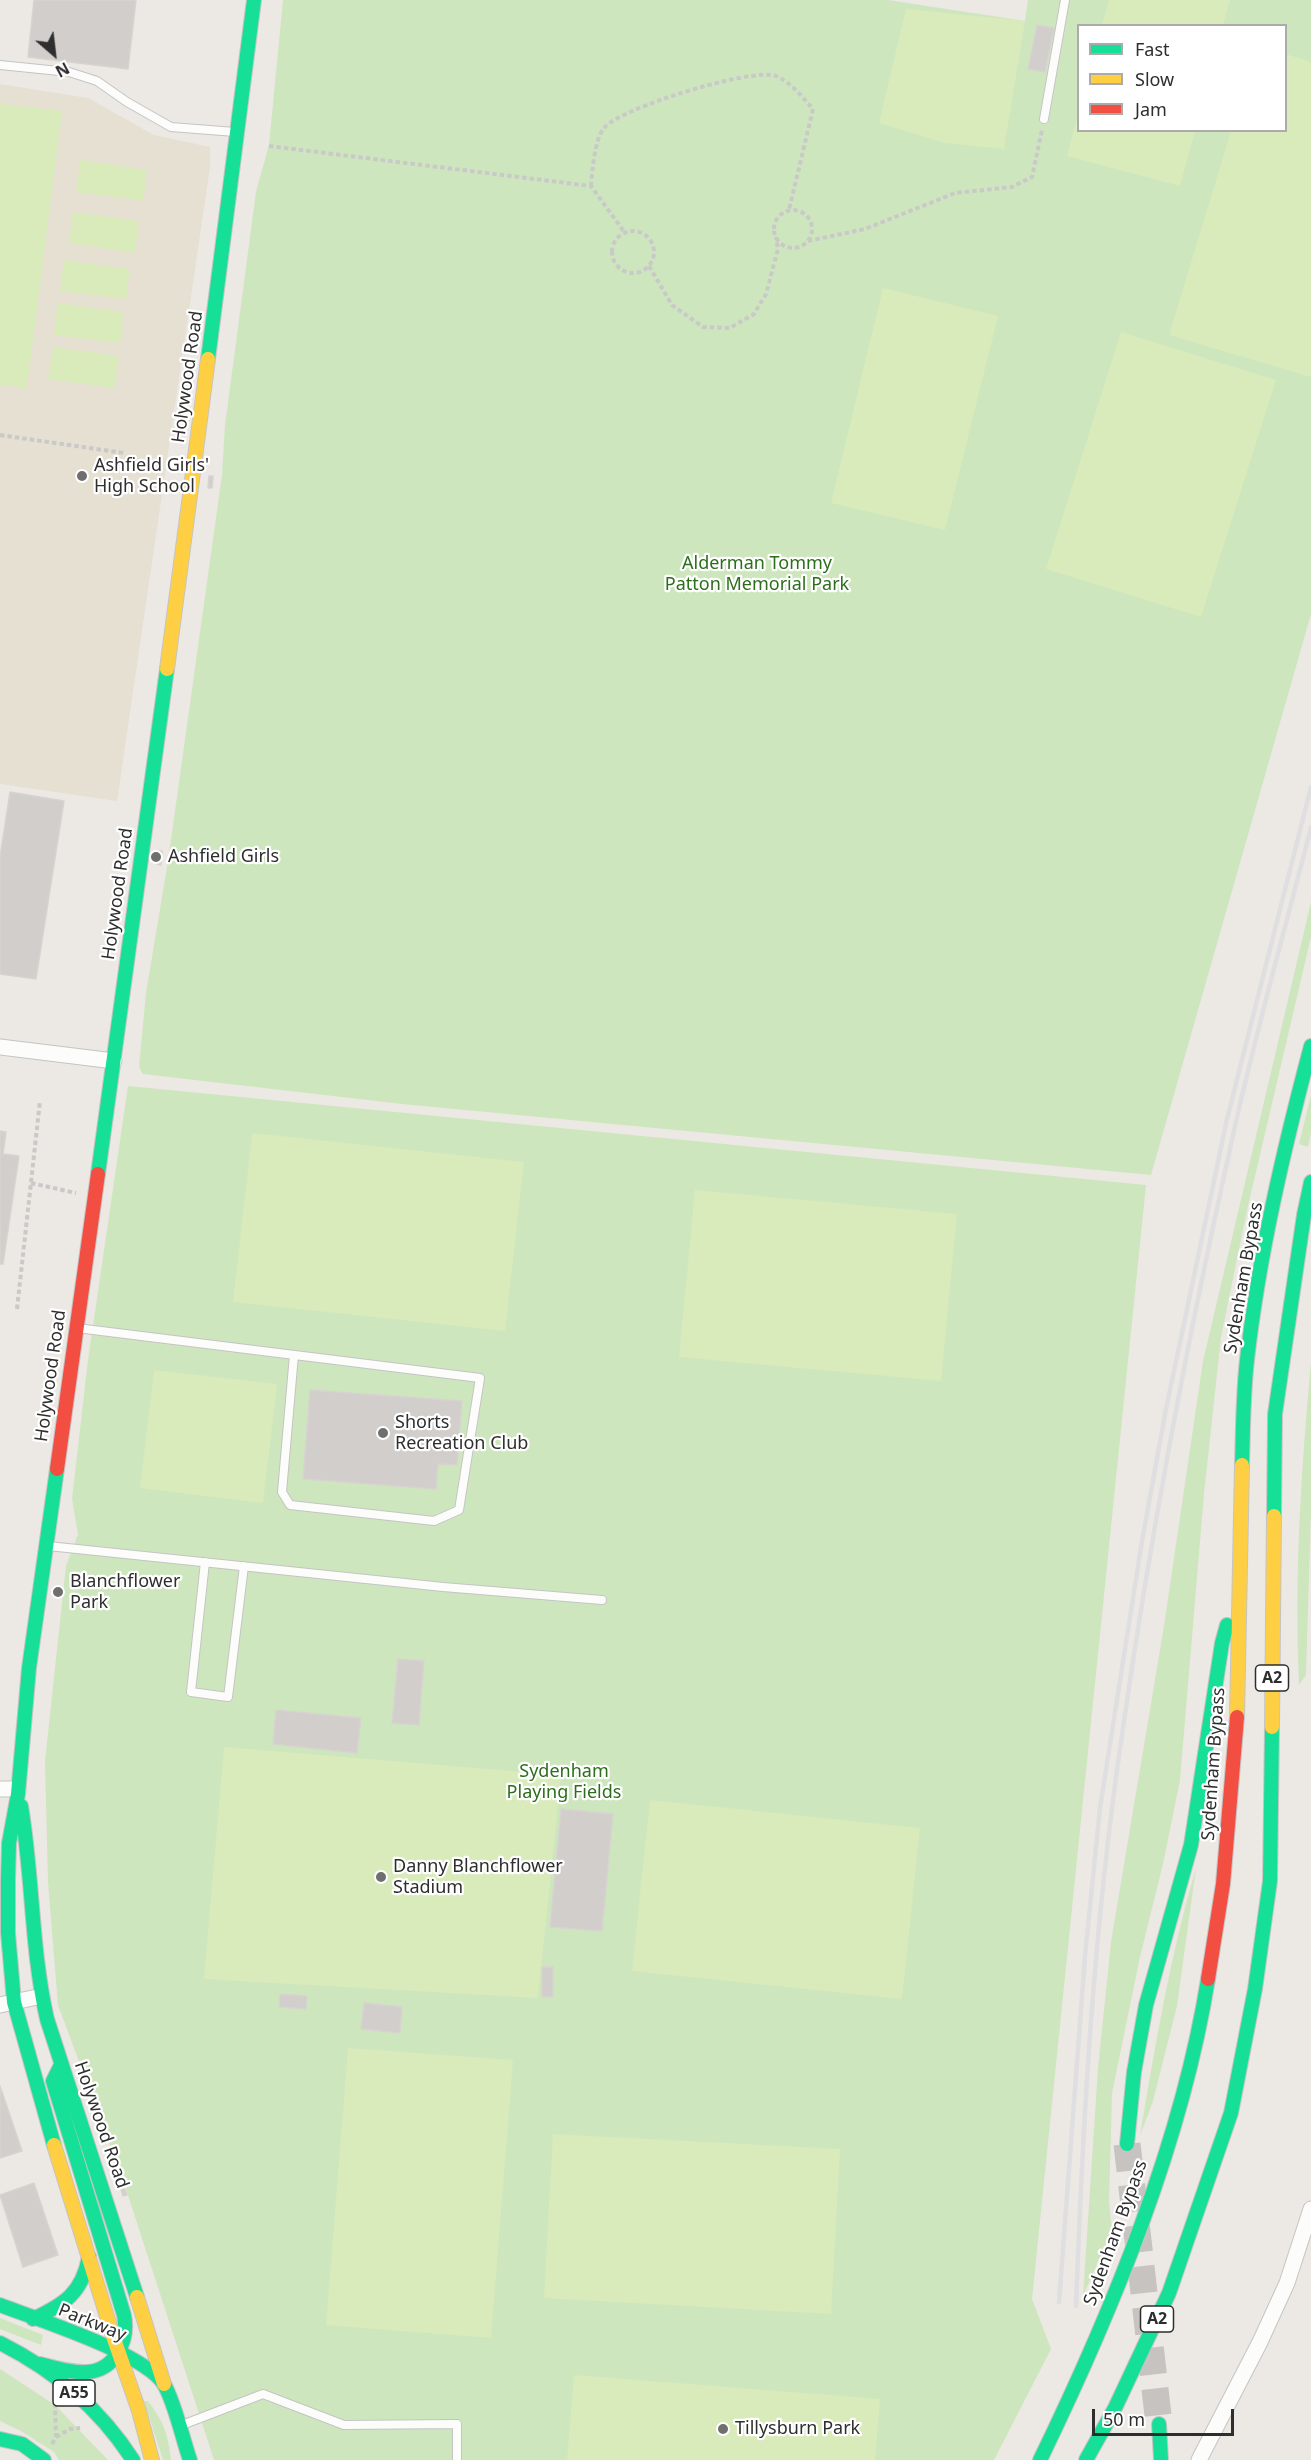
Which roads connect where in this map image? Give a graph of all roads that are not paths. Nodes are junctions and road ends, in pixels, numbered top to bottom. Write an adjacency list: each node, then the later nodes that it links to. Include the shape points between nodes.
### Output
1 (254, 0): 5 (main road, Holywood Road)
2 (1065, 0): 4 (lane)
3 (0, 65): 5 (lane, via 69,72 97,81 171,127)
4 (1044, 119)
5 (237, 132): 8 (main road, Holywood Road)
6 (0, 1047): 8 (street)
7 (1311, 1047): 15 (main road, Sydenham Bypass / A2, via 1265,1248 1248,1360)
8 (114, 1061): 10 (main road, Holywood Road)
9 (1311, 1182): 40 (main road, A2, via 1275,1414 1270,1881 1255,1989 1231,2113 1169,2293)
10 (76, 1328): 11 (lane); 12 (main road, Holywood Road)
11 (294, 1355): 11 (lane, via 282,1492 290,1505 434,1521 459,1510 480,1378)
12 (47, 1546): 13 (lane); 18 (main road, Holywood Road, via 29,1668)
13 (205, 1562): 14 (lane); 14 (lane, via 191,1692 228,1697)
14 (243, 1566): 16 (lane)
15 (1239, 1592): 22 (main road, via 1222,1643 1191,1845 1146,2005); 39 (main road, Sydenham Bypass / A2, via 1236,1734 1223,1884 1187,2079 1154,2188 1086,2365)
16 (602, 1600)
17 (0, 1789): 18 (street)
18 (18, 1791): 19 (main road, Holywood Road, via 28,1841); 20 (main road, Holywood Road, via 9,1843)
19 (42, 1996): 20 (street); 21 (main road, Holywood Road)
20 (7, 2003): 24 (main road, Holywood Road)
21 (61, 2065): 28 (main road, via 53,2081 124,2315 126,2334); 30 (main road, Holywood Road, via 127,2259)
22 (1127, 2144)
23 (1311, 2209): 42 (street, via 1287,2283)
24 (89, 2257): 26 (main road, via 85,2278 71,2297); 28 (main road, Holywood Road)
25 (0, 2305): 26 (main road, Parkway)
26 (33, 2319): 28 (main road, Parkway)
27 (0, 2343): 29 (main road, A55)
28 (118, 2352): 29 (main road, via 106,2367 91,2372); 30 (main road, Parkway, via 144,2365); 36 (main road, Holywood Road)
29 (40, 2364): 35 (main road, A55, via 69,2388)
30 (164, 2384): 32 (main road, Holywood Road)
31 (1159, 2424): 41 (main road)
32 (180, 2426): 37 (main road, Holywood Road); 38 (lane, via 263,2394 344,2425 458,2424)
33 (0, 2439): 34 (main road, via 22,2444)
34 (44, 2460)
35 (134, 2460)
36 (152, 2460)
37 (190, 2460)
38 (457, 2460)
39 (1040, 2460)
40 (1086, 2460)
41 (1161, 2460)
42 (1199, 2460)

